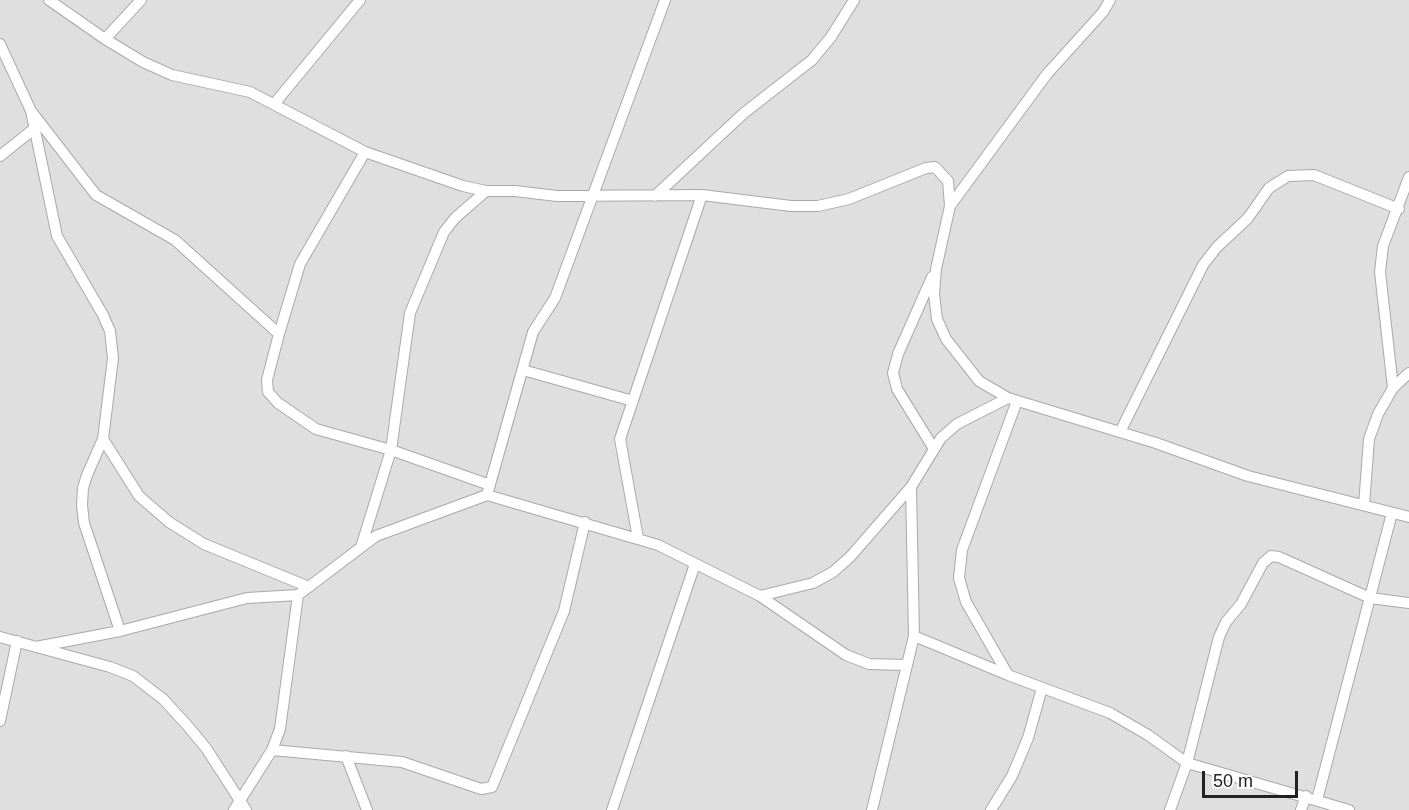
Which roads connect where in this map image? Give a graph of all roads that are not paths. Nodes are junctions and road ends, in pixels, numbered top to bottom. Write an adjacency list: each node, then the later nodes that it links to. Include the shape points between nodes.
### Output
1 (49, 0): 7 (street)
2 (141, 0): 7 (street)
3 (360, 0): 9 (street)
4 (665, 0): 17 (street)
5 (854, 0): 18 (street, via 812,60 744,113)
6 (1110, 0): 19 (street, via 1047,74)
7 (105, 39): 9 (street, via 172,75 227,85)
8 (0, 44): 10 (street)
9 (275, 103): 12 (street)
10 (31, 111): 11 (street); 22 (street, via 96,195 176,240)
11 (34, 128): 13 (street); 29 (street, via 57,236 110,332 113,358)
12 (365, 152): 15 (street); 22 (street, via 308,247)
13 (0, 156)
14 (1409, 177): 20 (street)
15 (486, 191): 17 (street); 30 (street, via 444,232 410,313)
16 (702, 195): 18 (street); 19 (street, via 818,206 849,199 935,167 948,181); 27 (street)
17 (594, 196): 18 (street); 23 (street, via 555,298 533,332)
18 (655, 196)
19 (950, 206): 21 (street)
20 (1399, 209): 25 (street, via 1383,246 1380,272); 28 (street, via 1314,175 1288,176 1269,188 1248,218 1203,265)
21 (936, 268): 26 (street, via 937,319 946,339 980,381); 31 (street, via 893,373 897,389)
22 (279, 334): 30 (street, via 267,381 268,392 278,403 316,429)
23 (522, 370): 27 (street); 33 (street)
24 (1409, 373): 25 (street)
25 (1394, 388): 34 (street, via 1369,439)
26 (1013, 400): 28 (street); 31 (street, via 957,424); 52 (street, via 962,550 959,578 966,602)
27 (633, 401): 38 (street, via 620,440)
28 (1120, 432): 34 (street, via 1248,476)
29 (103, 439): 41 (street, via 139,496 169,522 204,544); 46 (street, via 82,488 82,505 84,523)
30 (391, 450): 33 (street); 39 (street)
31 (934, 450): 32 (street)
32 (911, 487): 43 (street, via 850,558 833,572 813,583); 47 (street)
33 (489, 490): 37 (street); 39 (street)
34 (1364, 505): 35 (street)
35 (1392, 513): 36 (street); 44 (street)
36 (1409, 517)
37 (585, 522): 38 (street); 56 (street, via 564,611 492,787 482,789 402,762)
38 (638, 538): 40 (street)
39 (363, 544): 41 (street)
40 (695, 564): 43 (street); 62 (street)
41 (309, 586): 42 (street)
42 (298, 595): 46 (street, via 247,598); 55 (street, via 280,729)
43 (760, 596): 51 (street, via 846,655 869,664)
44 (1370, 598): 45 (street); 57 (street, via 1279,557 1271,556 1263,563 1219,637); 59 (street)
45 (1409, 603)
46 (120, 631): 50 (street)
47 (914, 636): 51 (street); 52 (street)
48 (0, 637): 49 (street)
49 (17, 641): 50 (street); 54 (street)
50 (36, 646): 60 (street, via 133,676 163,699 206,748)
51 (907, 665): 63 (street)
52 (1008, 675): 53 (street)
53 (1042, 687): 57 (street, via 1110,713); 64 (street, via 1020,757)
54 (0, 721)
55 (272, 750): 56 (street); 60 (street)
56 (346, 756): 61 (street)
57 (1188, 763): 58 (street); 65 (street)
58 (1306, 796): 59 (street); 66 (street)
59 (1317, 800): 67 (street)
60 (240, 807)
61 (366, 810)
62 (612, 810)
63 (872, 810)
64 (992, 810)
65 (1170, 810)
66 (1301, 810)
67 (1349, 810)

